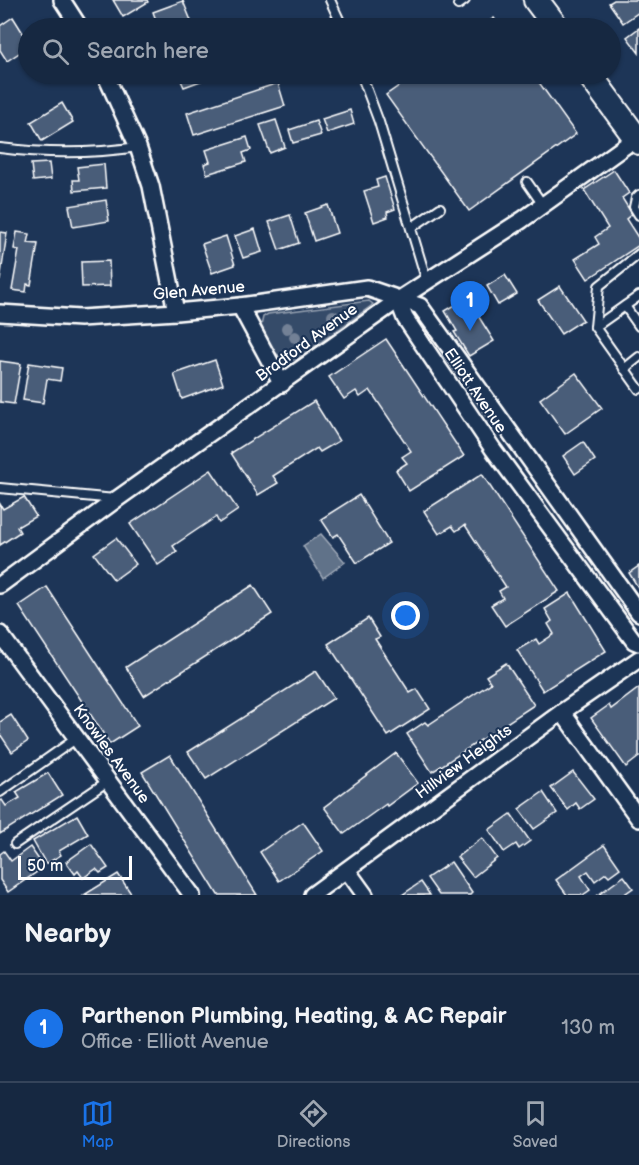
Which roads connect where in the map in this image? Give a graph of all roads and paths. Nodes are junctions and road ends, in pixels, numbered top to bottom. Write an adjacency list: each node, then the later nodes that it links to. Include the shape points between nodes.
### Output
1 (62, 0): 4 (street)
2 (330, 0): 5 (lane)
3 (536, 0): 6 (main road)
4 (74, 18)
5 (338, 18)
6 (550, 18)
7 (110, 84): 11 (street)
8 (365, 84): 18 (lane)
9 (597, 84): 10 (main road)
10 (638, 139): 15 (street, Bradford Avenue)
11 (138, 147): 12 (lane, via 97,153); 25 (street, via 151,186)
12 (0, 148)
13 (527, 182): 15 (lane)
14 (639, 195): 17 (lane, via 634,207)
15 (543, 205): 20 (street, Bradford Avenue)
16 (440, 208): 18 (lane)
17 (639, 215)
18 (411, 228): 20 (lane)
19 (639, 254): 28 (lane, via 599,286)
20 (427, 282): 22 (street, Bradford Avenue)
21 (639, 296): 24 (lane)
22 (398, 300): 23 (street, Glen Avenue, via 367,288); 31 (street, Bradford Avenue); 36 (street, Elliott Avenue, via 420,306); 38 (street, Elliott Avenue, via 405,318 493,448)
23 (240, 306): 25 (street, Glen Avenue); 31 (street)
24 (625, 306): 27 (lane); 28 (lane)
25 (176, 312): 26 (street, Glen Avenue, via 80,318)
26 (0, 313)
27 (639, 326)
28 (595, 327): 30 (lane)
29 (639, 357): 30 (lane)
30 (624, 369): 32 (lane)
31 (282, 384): 34 (street, Bradford Avenue)
32 (639, 389)
33 (0, 488): 34 (lane)
34 (117, 499): 35 (street, Bradford Avenue)
35 (0, 585)
36 (639, 613)
37 (0, 634): 41 (street, Knowles Avenue)
38 (639, 643)
39 (639, 659): 40 (street, Hillview Heights)
40 (562, 712): 44 (street); 46 (street, Hillview Heights)
41 (77, 738): 42 (street, Knowles Avenue); 43 (lane)
42 (108, 781): 45 (lane); 47 (street, Knowles Avenue)
43 (0, 792)
44 (639, 819)
45 (15, 844)
46 (347, 870): 48 (street, Hillview Heights); 49 (street)
47 (192, 895)
48 (312, 895)
49 (365, 895)

